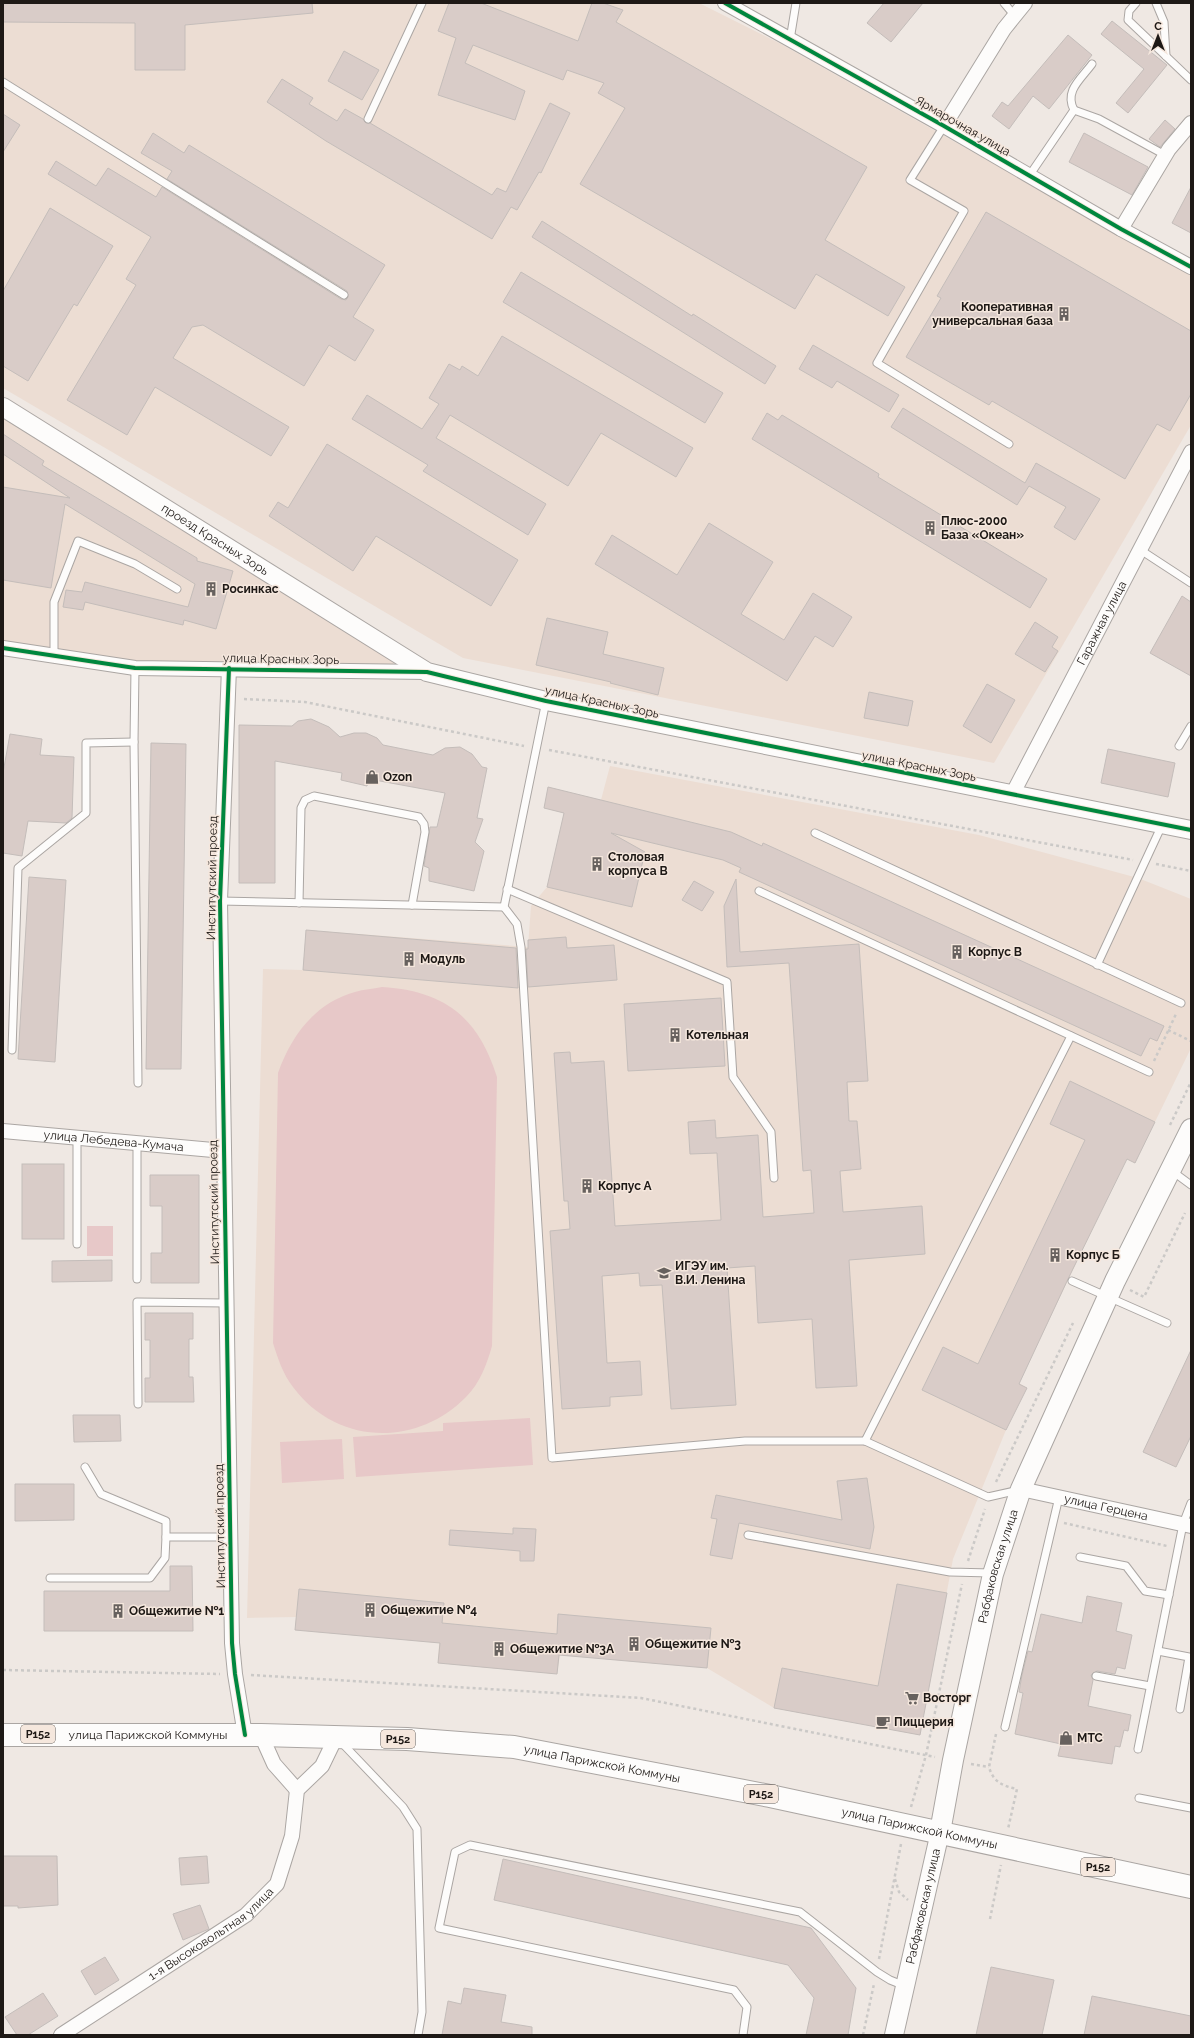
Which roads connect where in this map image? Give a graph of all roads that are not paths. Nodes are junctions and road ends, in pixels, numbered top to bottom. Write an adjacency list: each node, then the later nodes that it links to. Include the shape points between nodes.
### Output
1 (422, 3): 15 (lane)
2 (725, 3): 9 (street, Ярмарочная улица)
3 (796, 3): 9 (lane)
4 (1004, 3): 8 (lane)
5 (1025, 3): 8 (street)
6 (1136, 3): 10 (lane, via 1129,11 1128,20)
7 (1156, 3): 10 (lane, via 1164,22)
8 (1015, 16): 17 (street, via 1004,29)
9 (790, 40): 17 (street, Ярмарочная улица)
10 (1166, 56): 12 (lane)
11 (1092, 64): 14 (lane, via 1071,92 1070,102)
12 (1191, 80)
13 (3, 82): 22 (lane)
14 (1074, 110): 18 (lane, via 1099,119); 19 (lane)
15 (368, 119)
16 (1191, 123): 18 (street)
17 (944, 126): 19 (street, Ярмарочная улица); 24 (lane, via 910,180 964,211 877,362)
18 (1165, 155): 20 (street)
19 (1029, 176): 20 (street, Ярмарочная улица)
20 (1121, 230): 21 (street, Ярмарочная улица)
21 (1191, 267)
22 (344, 295)
23 (3, 406): 33 (street, проезд Красных Зорь)
24 (1008, 444)
25 (1191, 452): 26 (street, Гаражная улица)
26 (1139, 549): 27 (lane); 38 (street, Гаражная улица)
27 (1191, 583)
28 (177, 589): 30 (lane, via 135,564 78,541 54,602)
29 (3, 648): 30 (street, улица Красных Зорь)
30 (54, 656): 31 (street, улица Красных Зорь)
31 (136, 668): 32 (street, улица Красных Зорь); 36 (lane)
32 (229, 668): 33 (street, улица Красных Зорь); 44 (street, Институтский проезд)
33 (427, 672): 34 (street, улица Красных Зорь)
34 (546, 701): 38 (street, улица Красных Зорь); 42 (lane)
35 (1191, 726): 37 (lane)
36 (134, 742): 51 (lane, via 86,743 86,813 18,868); 53 (lane)
37 (1179, 746)
38 (1012, 795): 39 (street, улица Красных Зорь)
39 (1162, 825): 40 (street, улица Красных Зорь); 48 (lane)
40 (1191, 830)
41 (815, 833): 48 (lane)
42 (507, 888): 47 (lane); 60 (lane, via 727,982 733,1077 771,1132)
43 (758, 891): 50 (lane)
44 (220, 901): 45 (lane); 58 (street, Институтский проезд)
45 (299, 903): 46 (lane); 46 (lane, via 301,808 305,800 314,796 419,817 422,820 425,832)
46 (412, 905): 47 (lane)
47 (504, 908): 69 (lane, via 517,924 521,948 552,1458 745,1441)
48 (1098, 965): 49 (lane)
49 (1181, 1003)
50 (1071, 1036): 52 (lane); 69 (lane)
51 (12, 1050)
52 (1149, 1072)
53 (138, 1083)
54 (1191, 1129): 59 (main road, Рабфаковская улица)
55 (3, 1131): 56 (street, улица Лебедева-Кумача)
56 (77, 1138): 57 (street, улица Лебедева-Кумача); 62 (lane)
57 (137, 1143): 58 (street, улица Лебедева-Кумача); 63 (lane)
58 (224, 1151): 66 (street, Институтский проезд)
59 (1171, 1171): 61 (lane); 65 (main road, Рабфаковская улица)
60 (774, 1178)
61 (1191, 1185)
62 (77, 1244)
63 (137, 1279)
64 (1072, 1281): 65 (lane)
65 (1112, 1289): 67 (lane); 71 (main road, Рабфаковская улица)
66 (226, 1303): 68 (lane, via 137,1302); 77 (street, Институтский проезд)
67 (1167, 1323)
68 (138, 1404)
69 (865, 1441): 71 (lane, via 988,1497)
70 (85, 1467): 76 (lane, via 100,1494 166,1522)
71 (1021, 1489): 72 (street, улица Герцена); 79 (main road, Рабфаковская улица)
72 (1059, 1498): 74 (street, улица Герцена); 86 (lane)
73 (1191, 1503): 74 (lane)
74 (1187, 1525): 81 (lane)
75 (748, 1535): 79 (lane, via 950,1572)
76 (166, 1538): 77 (lane); 80 (lane, via 165,1558 150,1578)
77 (230, 1538): 88 (street, Институтский проезд, via 235,1674)
78 (1080, 1557): 81 (lane, via 1126,1566 1145,1591)
79 (993, 1574): 94 (main road, Рабфаковская улица)
80 (50, 1578)
81 (1169, 1595): 82 (lane)
82 (1158, 1651): 84 (lane); 85 (lane, via 1189,1657)
83 (1096, 1676): 84 (lane)
84 (1150, 1686): 90 (lane)
85 (1180, 1709)
86 (1001, 1728)
87 (3, 1735): 88 (main road, улица Парижской Коммуны / Р152)
88 (253, 1735): 89 (main road, улица Парижской Коммуны / Р152); 91 (street)
89 (336, 1737): 91 (street, via 322,1766); 94 (main road, улица Парижской Коммуны / Р152, via 449,1741 514,1747 770,1796); 98 (lane, via 403,1806 417,1829 422,2012)
90 (1138, 1749)
91 (297, 1790): 97 (street, 1-я Высоковольтная улица, via 292,1836 277,1884 246,1915)
92 (1139, 1798): 93 (lane)
93 (1191, 1808)
94 (940, 1832): 95 (main road, улица Парижской Коммуны / Р152); 96 (street, Рабфаковская улица)
95 (1191, 1886)
96 (906, 1986): 99 (lane, via 877,1972 800,1912 470,1845 454,1852 439,1928 734,1990 746,2007); 100 (street, Рабфаковская улица)
97 (62, 2035)
98 (418, 2035)
99 (743, 2035)
100 (894, 2035)

